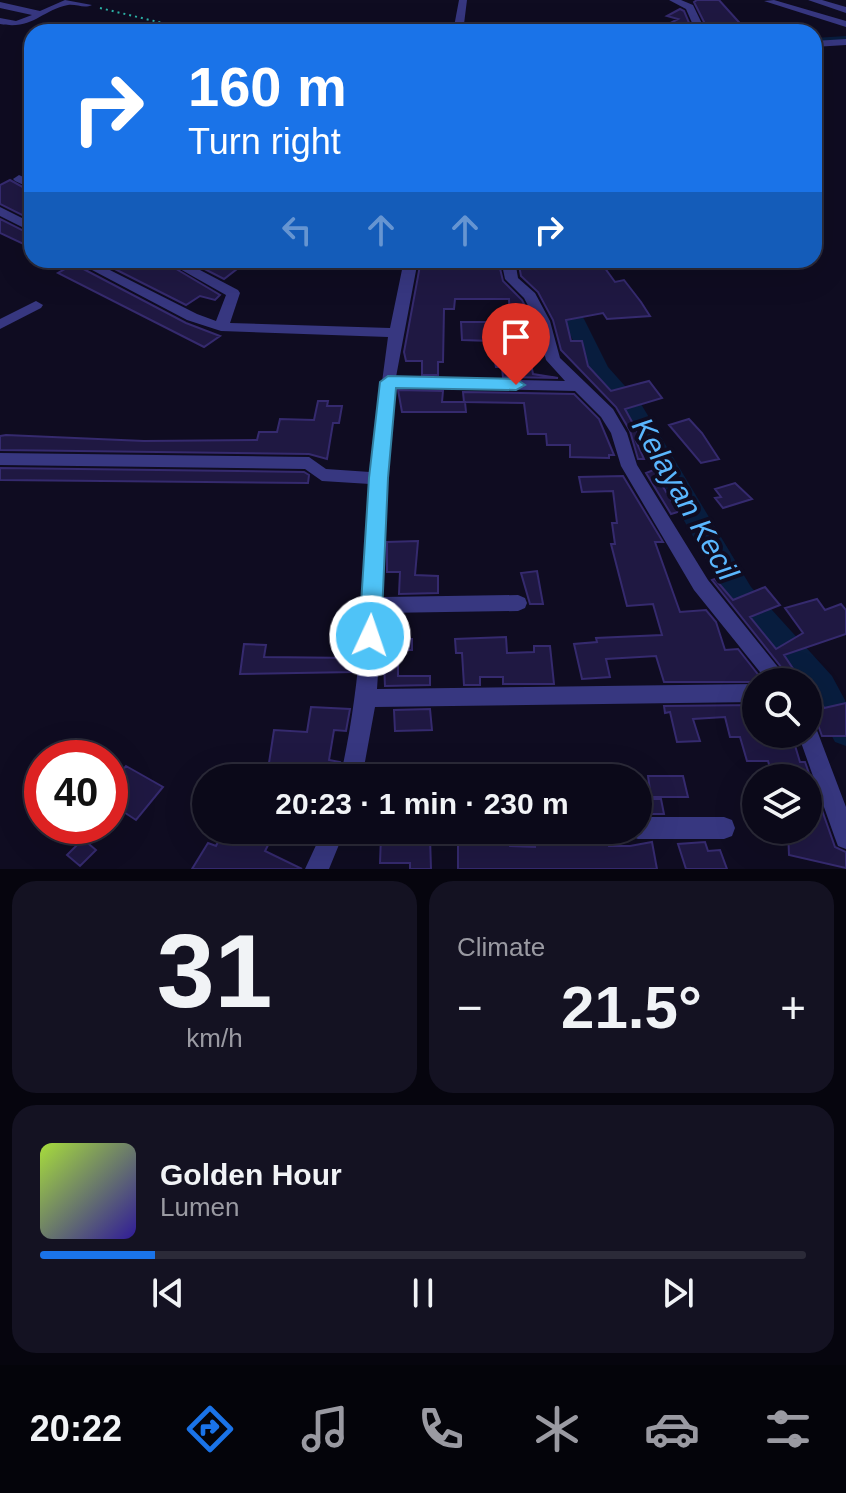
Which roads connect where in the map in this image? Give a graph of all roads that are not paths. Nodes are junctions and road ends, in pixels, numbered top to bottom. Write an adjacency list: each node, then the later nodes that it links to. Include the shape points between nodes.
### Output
1 (463, 0): 11 (street)
2 (673, 0): 12 (street, via 692,9)
3 (812, 0): 7 (street)
4 (768, 1): 9 (street)
5 (0, 5): 8 (street)
6 (88, 5): 8 (street, via 68,2)
7 (845, 8): 9 (street)
8 (41, 14): 10 (street, via 17,24)
9 (827, 18): 13 (street)
10 (0, 21)
11 (459, 24)
12 (698, 24)
13 (846, 24)
14 (846, 42): 15 (street)
15 (822, 44)
16 (19, 179): 17 (street)
17 (24, 181)
18 (0, 211): 19 (street)
19 (24, 224)
20 (96, 268): 26 (street)
21 (186, 268): 26 (street, via 233,293)
22 (409, 268): 27 (street)
23 (510, 268): 29 (street, via 543,321 553,360)
24 (36, 305): 25 (street)
25 (0, 325)
26 (221, 327): 27 (street)
27 (394, 333): 28 (street)
28 (388, 382): 29 (street); 31 (street)
29 (580, 386): 34 (street, via 615,425 629,466 701,585)
30 (0, 459): 31 (street, via 309,463 328,476)
31 (378, 478): 33 (street)
32 (518, 603): 33 (street)
33 (372, 605): 36 (street)
34 (769, 668)
35 (742, 693): 36 (street)
36 (366, 698): 38 (street)
37 (813, 748): 41 (street)
38 (354, 764)
39 (652, 828): 40 (street)
40 (724, 828)
41 (846, 838)
42 (328, 844): 43 (street)
43 (317, 869)

